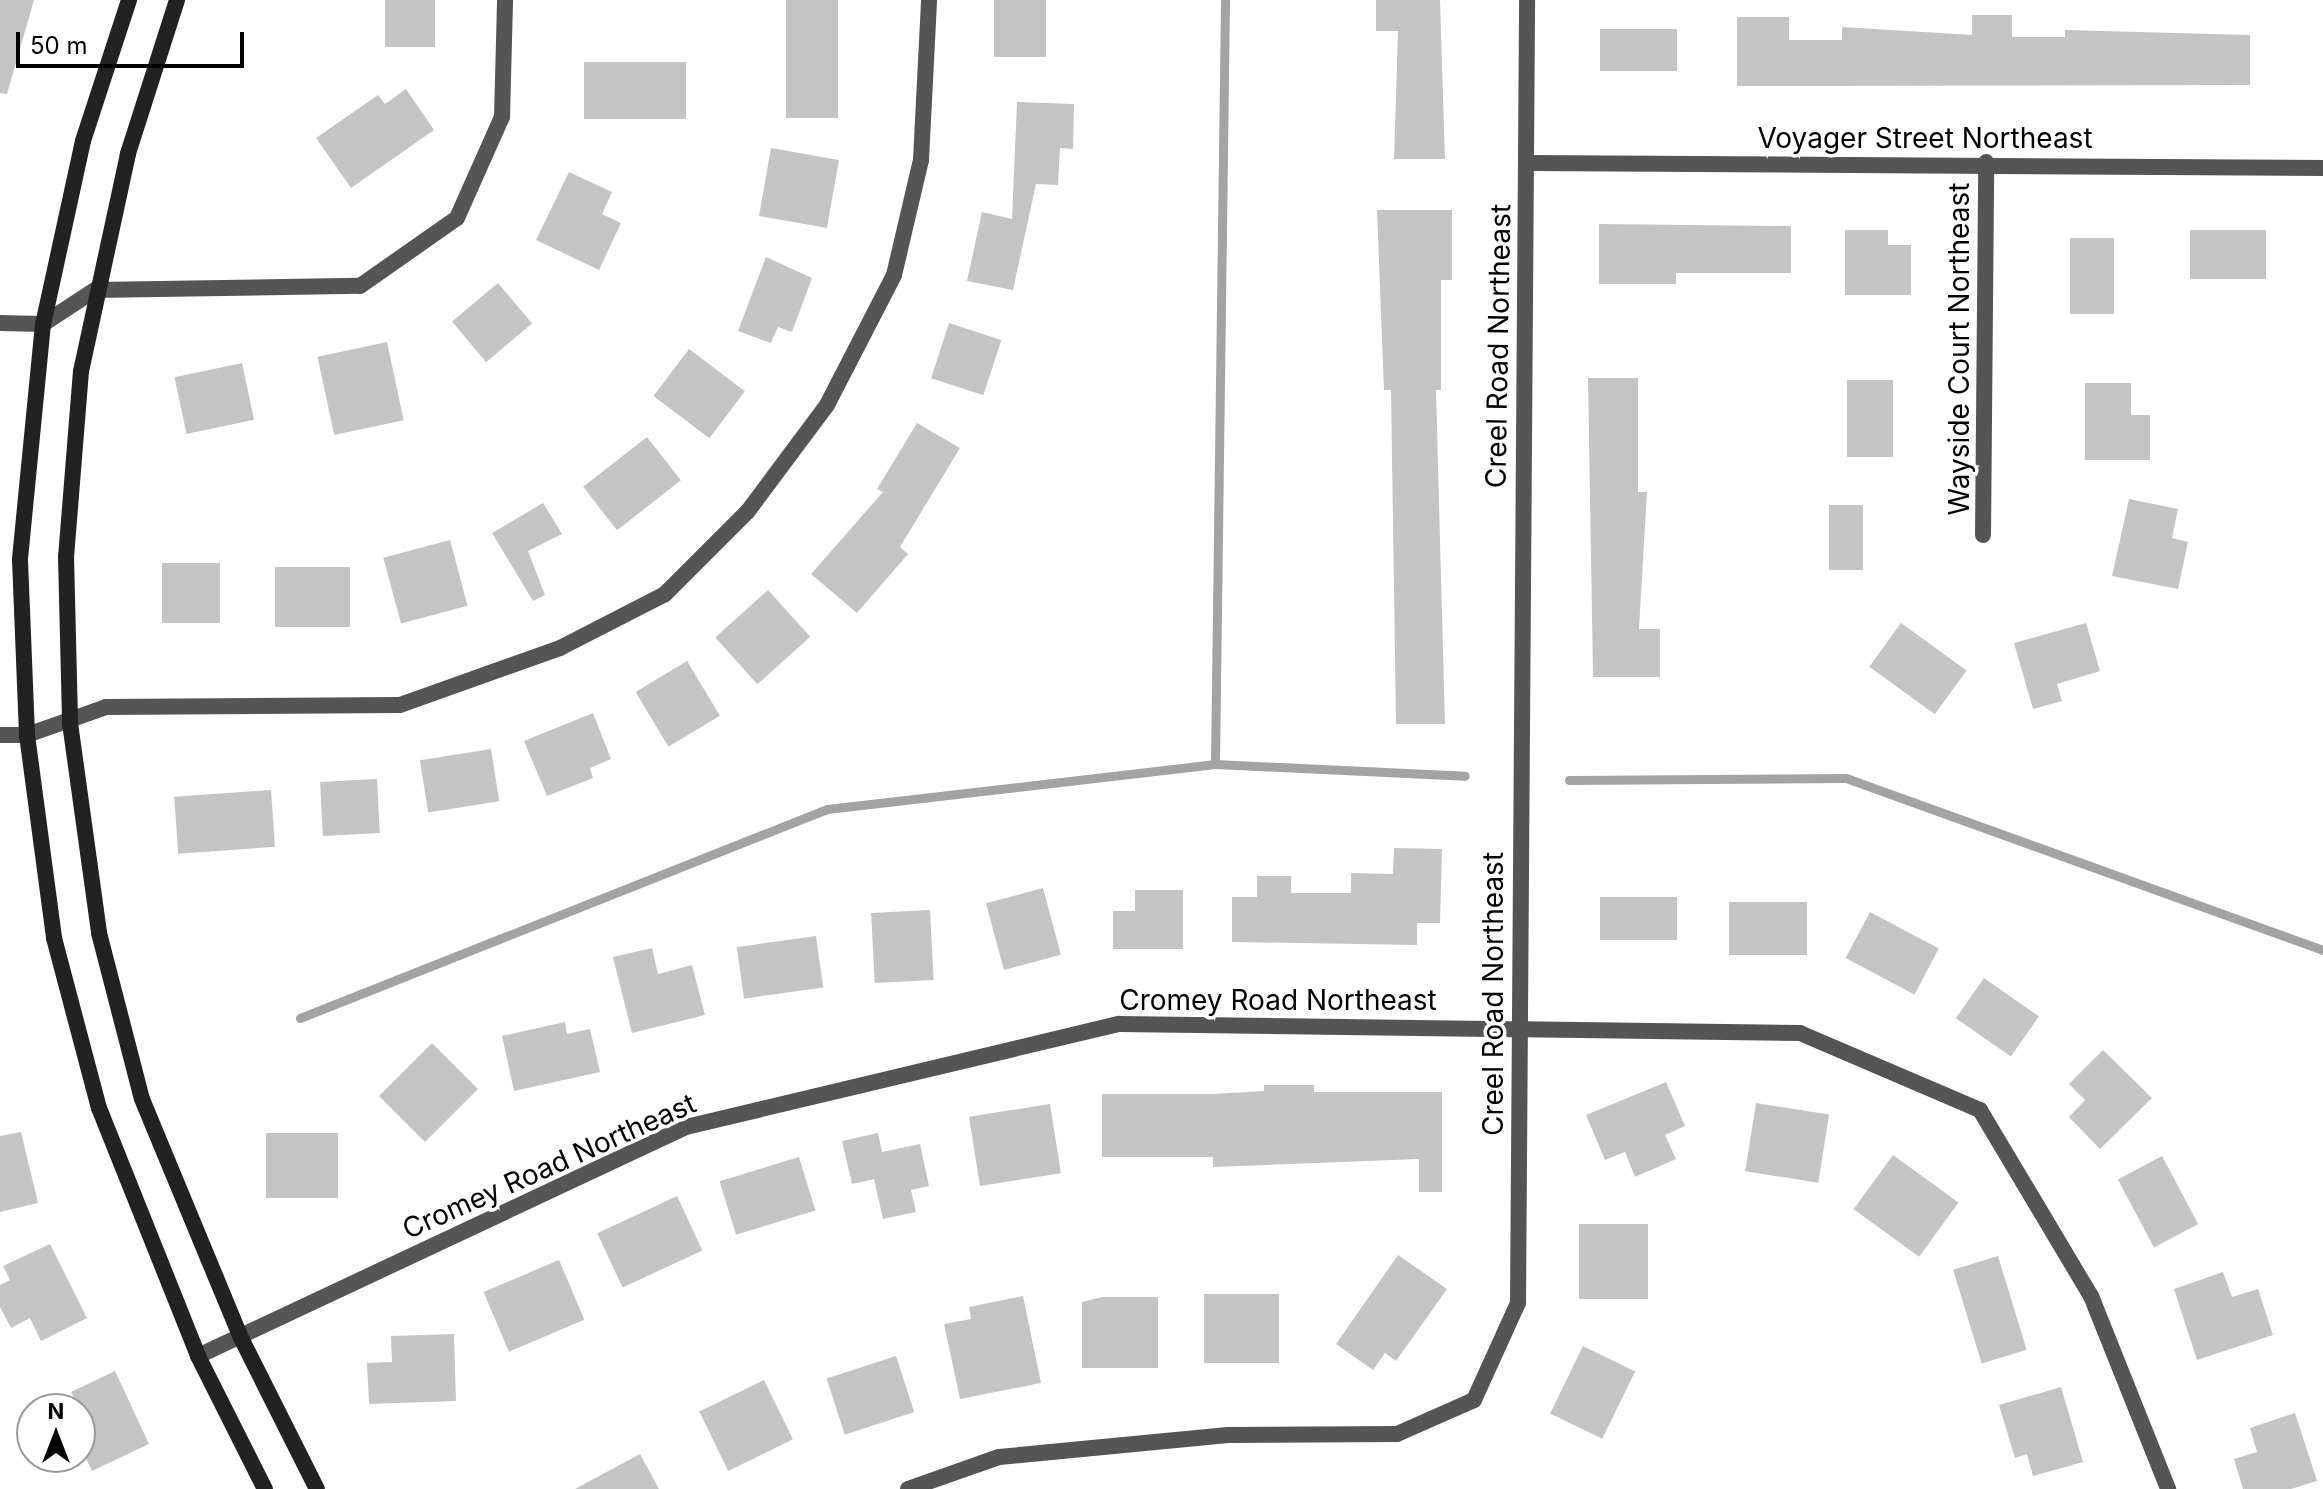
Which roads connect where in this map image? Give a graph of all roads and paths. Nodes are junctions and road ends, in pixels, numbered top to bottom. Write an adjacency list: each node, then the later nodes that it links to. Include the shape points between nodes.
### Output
1 (129, 0): 11 (street, via 83,141)
2 (177, 0): 9 (street, via 128,154)
3 (505, 0): 9 (street, via 502,117 457,218 360,286)
4 (929, 0): 13 (street, via 921,160 894,275 827,405 748,511 665,594 560,648 400,705 106,707)
5 (1527, 0): 7 (street, Creel Road Northeast)
6 (1986, 162): 7 (street, Voyager Street Northeast); 8 (street, Voyager Street Northeast); 12 (street, Wayside Court Northeast)
7 (1526, 163): 16 (street, Creel Road Northeast)
8 (2323, 168)
9 (95, 290): 11 (street); 13 (street, via 81,371 66,556)
10 (0, 323): 11 (street)
11 (43, 324): 15 (street, via 20,560)
12 (1983, 535)
13 (70, 723): 15 (street); 17 (street, via 99,933 142,1099)
14 (0, 735): 15 (street)
15 (27, 735): 18 (street, via 54,938 99,1108)
16 (1518, 1025): 17 (street, Cromey Road Northeast, via 1119,1024 686,1127); 21 (street, Creel Road Northeast, via 1518,1303 1474,1400 1397,1434 1228,1435 999,1457); 22 (street, Cromey Road Northeast, via 1800,1033 1980,1110 2091,1296)
17 (240, 1336): 18 (street, Cromey Road Northeast); 20 (street)
18 (198, 1356): 19 (street)
19 (265, 1489)
20 (317, 1489)
21 (908, 1489)
22 (2168, 1489)

